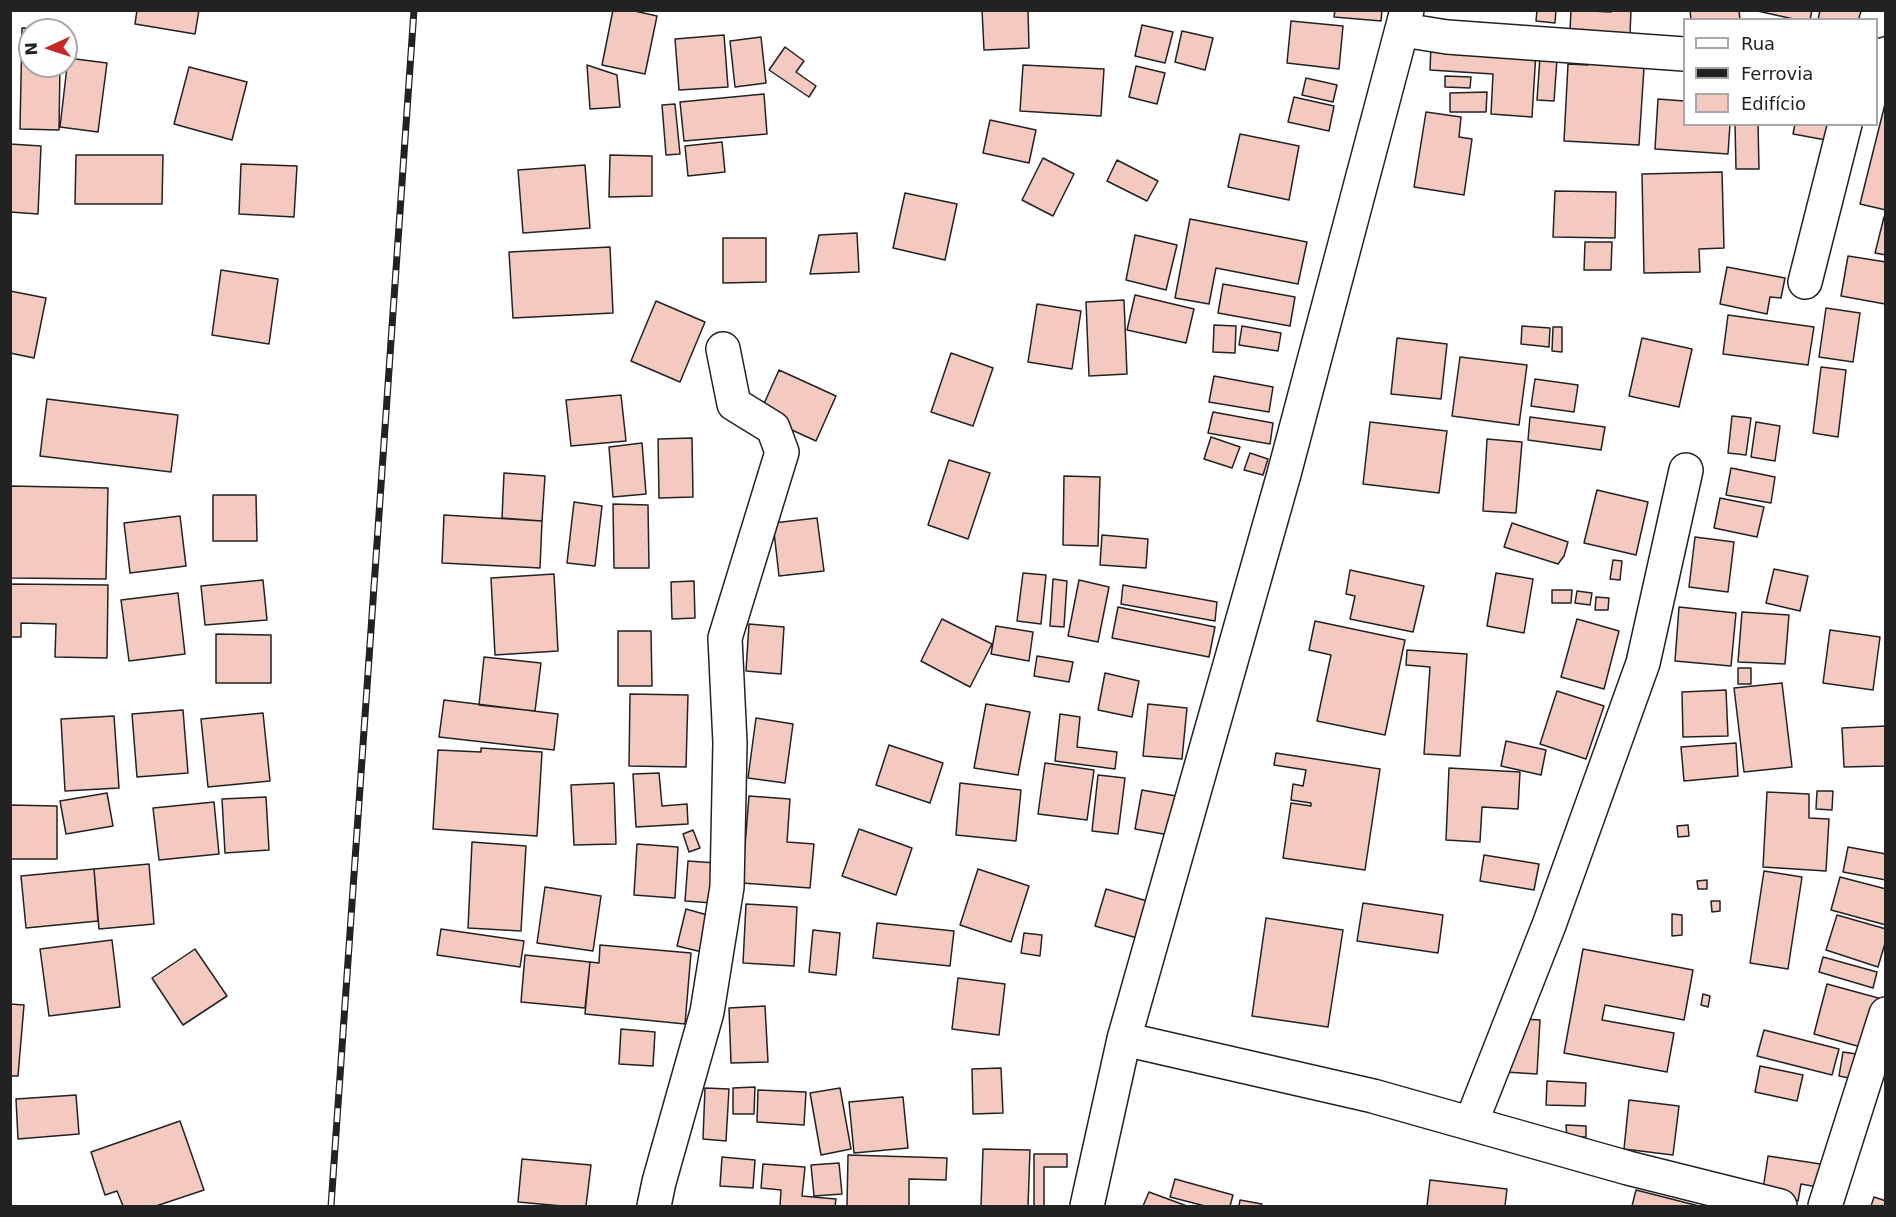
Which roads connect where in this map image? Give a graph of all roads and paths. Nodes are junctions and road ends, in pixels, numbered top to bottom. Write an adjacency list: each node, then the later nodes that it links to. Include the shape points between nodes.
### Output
1 (1405, 20): 2 (street, via 1458,38); 8 (street, via 1284,474)
2 (1683, 54)
3 (1844, 126): 4 (street)
4 (1805, 282)
5 (723, 349): 10 (street, via 734,404 773,428 782,452 725,638 730,743 727,887 707,1012)
6 (1686, 470): 9 (street, via 1643,663 1549,924)
7 (1886, 1014): 13 (street)
8 (1124, 1040): 9 (street, via 1373,1096); 11 (street)
9 (1471, 1123): 12 (street)
10 (654, 1206)
11 (1087, 1206)
12 (1780, 1206)
13 (1825, 1206)

